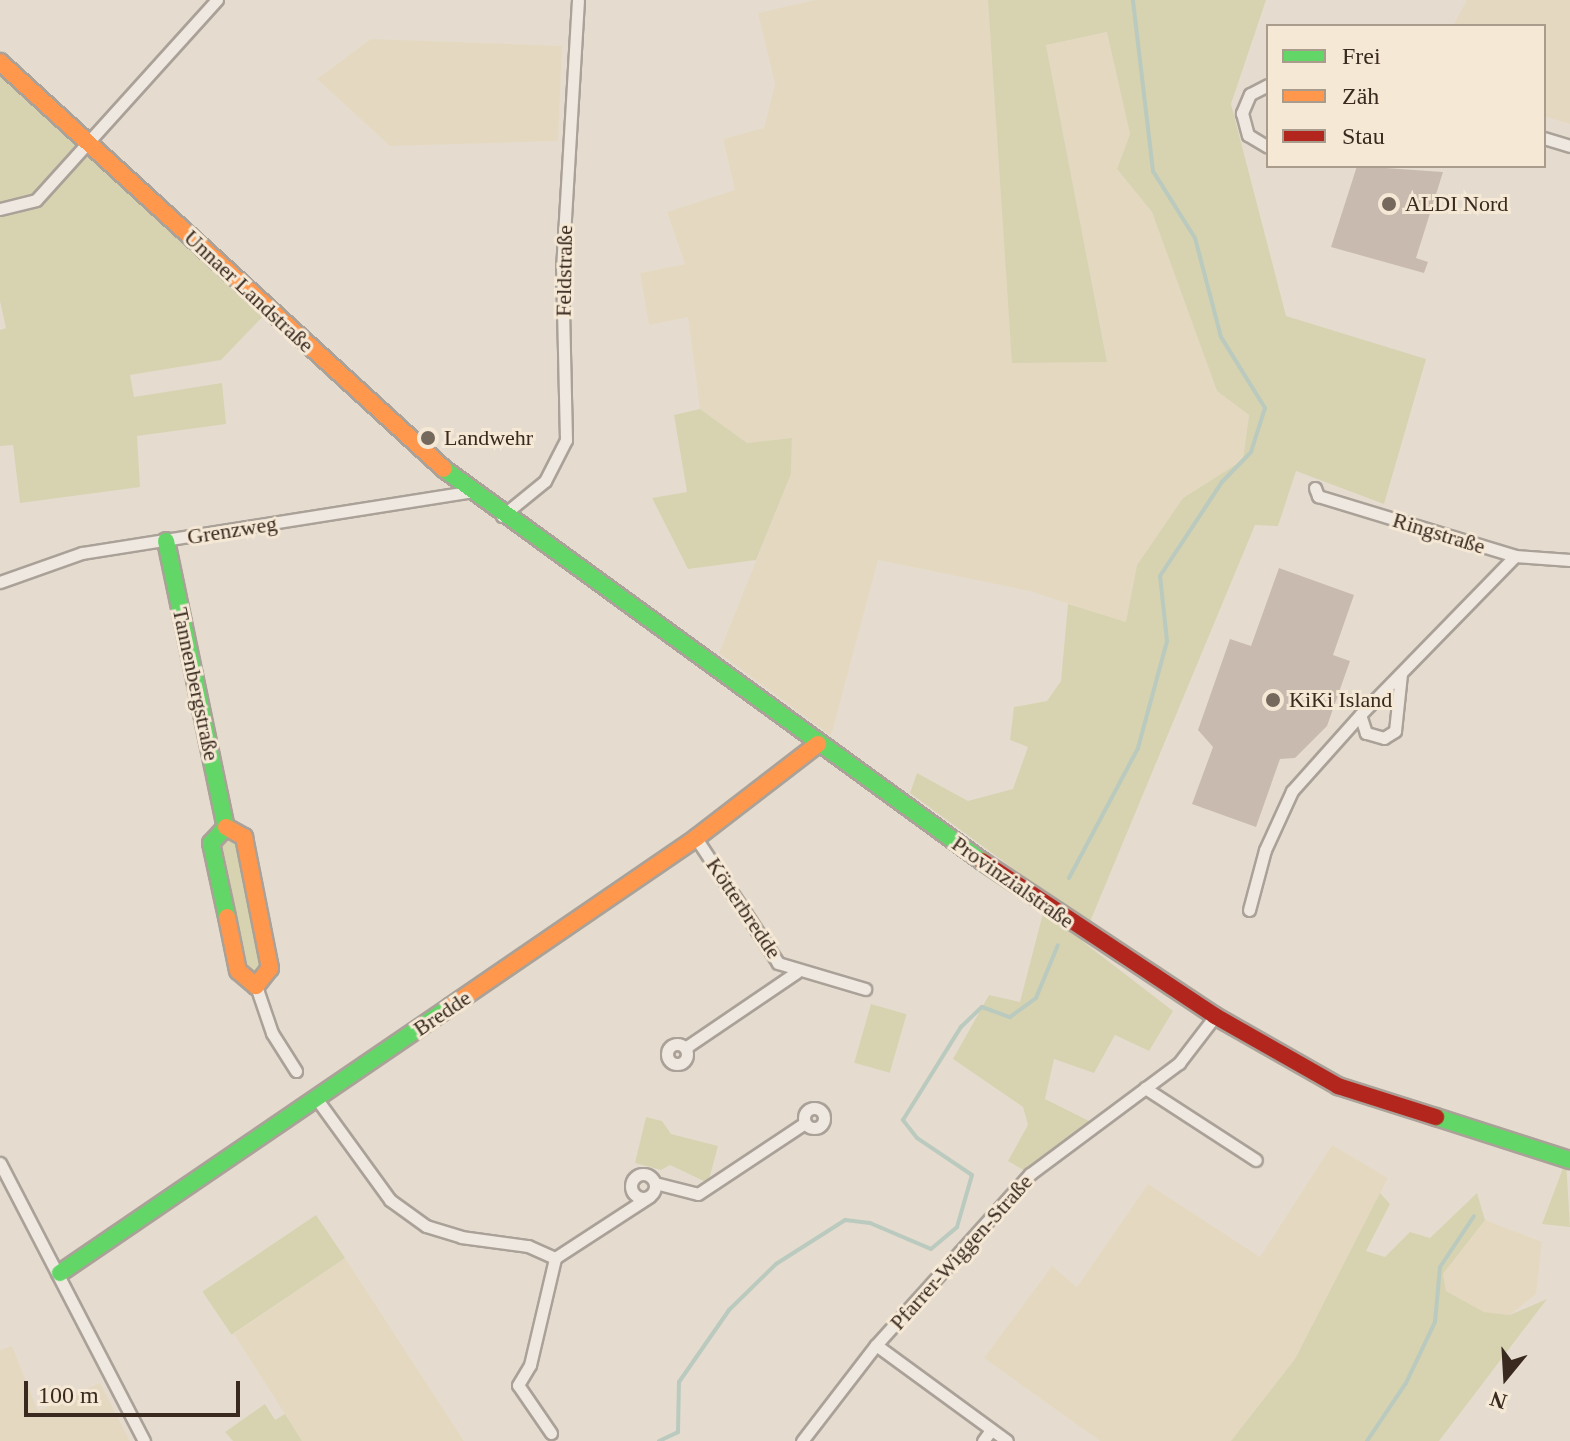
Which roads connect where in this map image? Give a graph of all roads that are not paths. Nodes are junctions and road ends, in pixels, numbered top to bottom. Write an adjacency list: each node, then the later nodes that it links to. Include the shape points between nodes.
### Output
1 (217, 0): 6 (street)
2 (578, 0): 12 (street, Feldstraße, via 562,269 566,440 551,474)
3 (0, 62): 6 (main road, Unnaer Landstraße)
4 (1266, 86): 7 (street, via 1250,94 1242,113 1248,135)
5 (1546, 139): 8 (street)
6 (89, 142): 9 (street, via 36,200); 11 (main road, Unnaer Landstraße)
7 (1266, 146)
8 (1570, 146)
9 (0, 209)
10 (1315, 488): 14 (street, Ringstraße, via 1318,496)
11 (469, 492): 12 (main road, Unnaer Landstraße); 13 (street, Grenzweg)
12 (502, 516): 19 (main road, Provinzialstraße)
13 (166, 541): 16 (street, Grenzweg, via 82,553); 20 (main road, Tannenbergstraße)
14 (1515, 556): 15 (street, Ringstraße); 17 (street)
15 (1570, 560)
16 (0, 582)
17 (1401, 674): 18 (street); 18 (street, via 1395,731 1384,738 1366,733)
18 (1360, 715): 22 (street, via 1292,791 1274,826)
19 (818, 744): 21 (main road, Bredde); 26 (main road, Provinzialstraße, via 1055,913)
20 (226, 827): 24 (main road, via 211,843 238,971); 24 (main road, Tannenbergstraße, via 244,837 270,968)
21 (696, 838): 23 (street, Kötterbredde, via 771,954); 30 (main road, Bredde)
22 (1249, 910)
23 (797, 972): 25 (street, Kötterbredde); 27 (street, Kötterbredde)
24 (256, 986): 28 (street, via 272,1033)
25 (865, 989)
26 (1215, 1016): 29 (street, Pfarrer-Wiggen-Straße, via 1179,1063); 33 (main road, Provinzialstraße, via 1338,1086)
27 (685, 1048)
28 (296, 1071)
29 (1145, 1088): 32 (street); 39 (street, Pfarrer-Wiggen-Straße, via 1030,1174)
30 (316, 1098): 37 (street, via 390,1200 412,1218); 38 (main road, Bredde)
31 (805, 1123): 35 (street, via 698,1194)
32 (1256, 1160)
33 (1570, 1160)
34 (0, 1163): 38 (street)
35 (655, 1183): 36 (street); 36 (street, via 646,1174 632,1181 636,1195)
36 (650, 1196): 37 (street)
37 (555, 1258): 41 (street, via 530,1365 518,1385)
38 (60, 1273): 42 (street)
39 (876, 1345): 40 (street); 43 (street, Pfarrer-Wiggen-Straße)
40 (991, 1430): 44 (street); 45 (street)
41 (551, 1433)
42 (144, 1441)
43 (802, 1441)
44 (983, 1441)
45 (1007, 1441)

